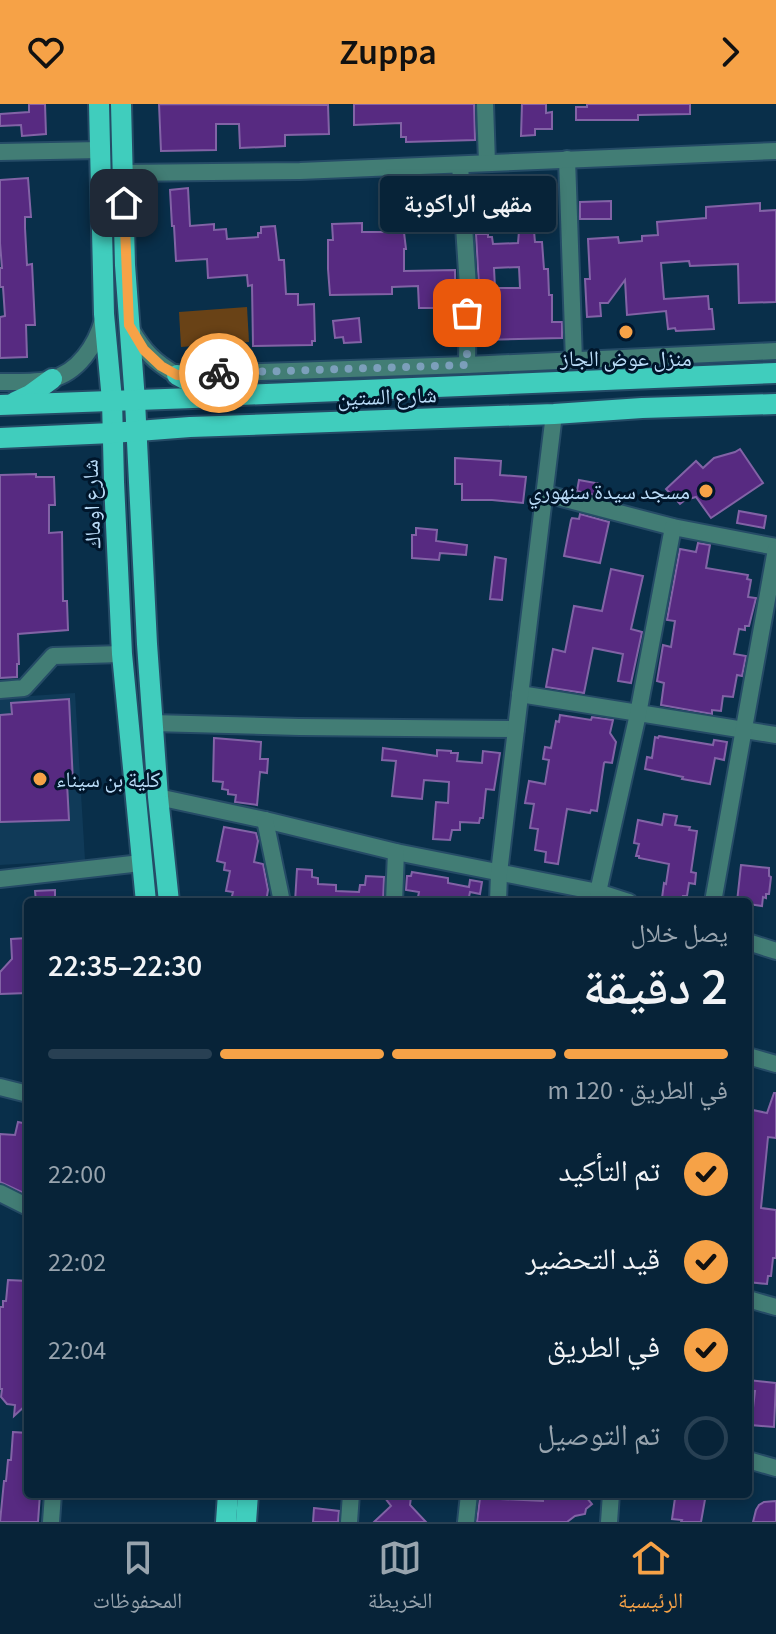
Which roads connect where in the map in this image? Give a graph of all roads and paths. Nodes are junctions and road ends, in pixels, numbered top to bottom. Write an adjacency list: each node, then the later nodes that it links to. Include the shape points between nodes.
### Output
1 (99, 104): 4 (main road, شارع اوماك)
2 (121, 104): 10 (main road)
3 (485, 104): 8 (street)
4 (101, 150): 6 (street); 11 (main road, شارع اوماك)
5 (776, 151): 7 (street)
6 (0, 152)
7 (567, 159): 8 (street); 14 (street)
8 (487, 163): 9 (street)
9 (460, 165): 10 (street); 15 (street)
10 (123, 173): 12 (main road)
11 (104, 314): 18 (street, via 82,360); 22 (main road, شارع اوماك)
12 (129, 325): 17 (street, via 144,350); 23 (main road)
13 (776, 351): 14 (street)
14 (574, 361): 15 (street)
15 (467, 365): 17 (street)
16 (776, 373): 20 (main road, شارع الستين)
17 (177, 375): 21 (main road)
18 (52, 379): 19 (street); 25 (main road)
19 (0, 382)
20 (334, 391): 21 (main road, شارع الستين); 27 (main road)
21 (220, 397): 23 (main road, شارع الستين)
22 (112, 400): 23 (main road, شارع الستين); 25 (main road, شارع الستين); 29 (main road, شارع اوماك)
23 (135, 401): 28 (main road)
24 (776, 404): 26 (main road, شارع الستين)
25 (4, 405)
26 (554, 414): 27 (main road, شارع الستين); 33 (street)
27 (338, 422): 28 (main road, شارع الستين)
28 (137, 431): 29 (main road, شارع الستين); 31 (main road)
29 (112, 433): 30 (main road, شارع الستين); 32 (main road, شارع اوماك)
30 (0, 438)
31 (140, 481): 32 (main road); 40 (main road)
32 (114, 482): 36 (main road, شارع اوماك)
33 (546, 494): 34 (street); 38 (street)
34 (673, 527): 35 (street); 39 (street)
35 (776, 548): 42 (street)
36 (122, 654): 37 (street, via 53,656 24,688); 47 (main road, شارع اوماك)
37 (0, 690)
38 (520, 694): 39 (street); 41 (street)
39 (638, 714): 42 (street); 50 (street)
40 (152, 723): 41 (street); 44 (main road)
41 (516, 729): 48 (street)
42 (743, 731): 43 (street); 57 (street)
43 (776, 735)
44 (158, 797): 45 (street); 52 (main road)
45 (265, 820): 46 (street); 53 (street)
46 (396, 852): 48 (street); 54 (street)
47 (141, 863): 49 (street); 51 (main road, شارع اوماك)
48 (499, 873): 50 (street); 55 (street)
49 (0, 879)
50 (598, 892): 56 (street)
51 (145, 898)
52 (169, 898)
53 (281, 898)
54 (394, 898)
55 (498, 898)
56 (617, 898)
57 (714, 898)
58 (752, 943): 59 (street)
59 (776, 951)
60 (752, 1057): 61 (street)
61 (776, 1064)
62 (0, 1087): 63 (street)
63 (24, 1093)
64 (0, 1193): 65 (street)
65 (24, 1205)
66 (752, 1300): 67 (street)
67 (776, 1307)
68 (752, 1461): 69 (street)
69 (776, 1468)
70 (53, 1498): 76 (street)
71 (228, 1498): 77 (main road)
72 (248, 1498): 78 (main road)
73 (351, 1498): 79 (street)
74 (469, 1498): 80 (street)
75 (611, 1498): 81 (street)
76 (51, 1522)
77 (226, 1522)
78 (246, 1522)
79 (349, 1522)
80 (466, 1522)
81 (609, 1522)

